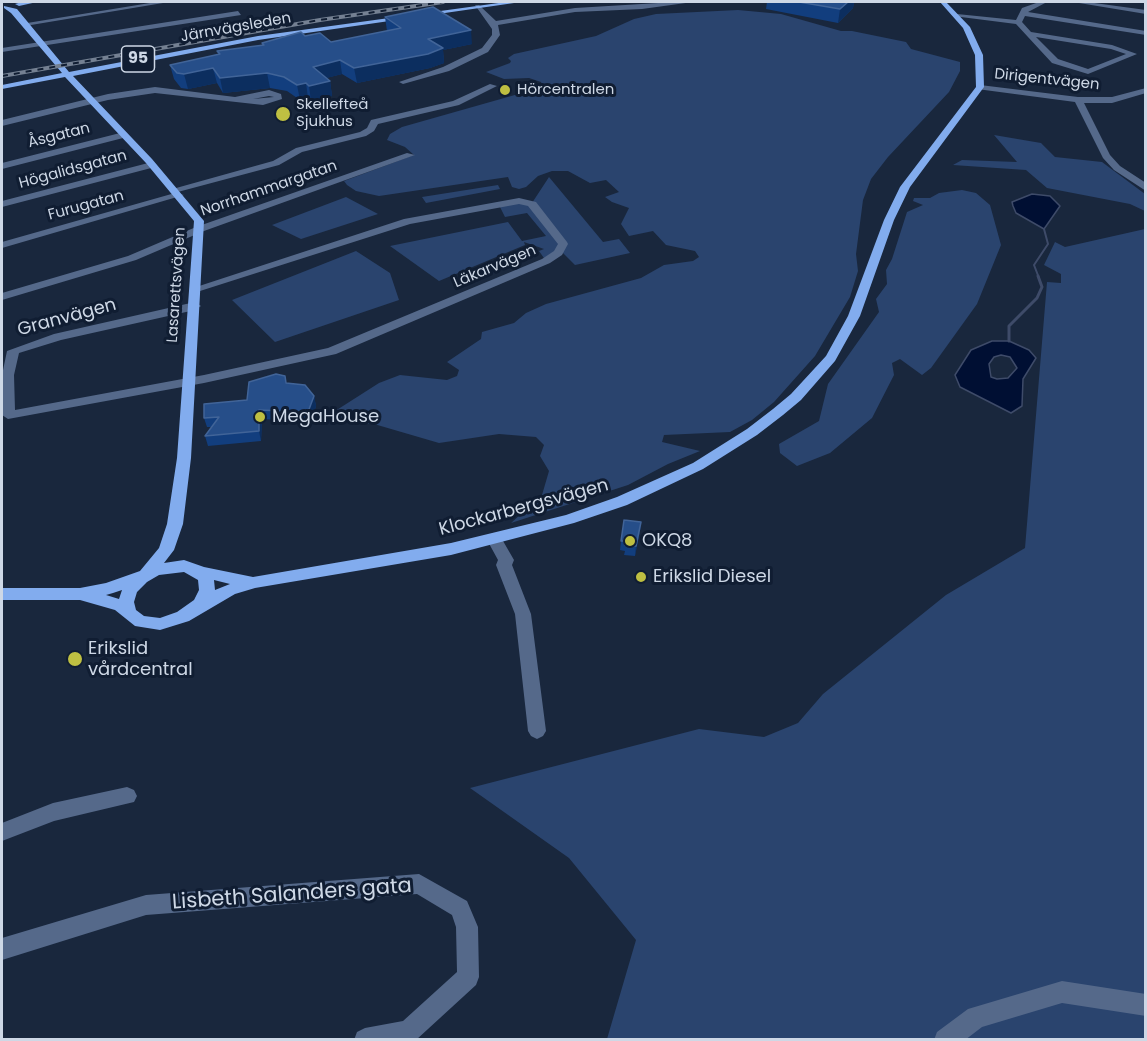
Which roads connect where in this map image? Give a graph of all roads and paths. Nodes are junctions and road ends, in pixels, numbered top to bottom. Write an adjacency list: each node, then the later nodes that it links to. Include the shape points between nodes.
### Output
1 (34, 2): 10 (main road)
2 (166, 2): 17 (street)
3 (518, 2): 11 (main road, Järnvägsleden / 95)
4 (690, 2): 16 (street, via 575,10)
5 (942, 2): 13 (main road)
6 (1044, 2): 14 (street)
7 (1076, 2): 12 (street)
8 (3, 3): 10 (main road)
9 (230, 3): 20 (street, via 238,13)
10 (17, 5): 17 (main road, Lasarettsvägen)
11 (477, 6): 16 (street); 22 (main road, Järnvägsleden / 95, via 258,38)
12 (1146, 12)
13 (954, 13): 15 (street); 26 (main road, via 966,27 979,55)
14 (1022, 13): 15 (street); 18 (street)
15 (1018, 22): 19 (street)
16 (494, 23): 23 (street, via 496,35 475,57)
17 (25, 24): 20 (main road, Lasarettsvägen)
18 (1146, 33)
19 (1029, 34): 19 (street, via 1112,47 1133,54 1088,72 1055,61)
20 (42, 44): 21 (street); 22 (main road, Lasarettsvägen)
21 (2, 50)
22 (67, 74): 25 (main road, 95); 30 (main road, Lasarettsvägen)
23 (403, 82)
24 (493, 86): 37 (street, Furugatan, via 460,102 374,122 363,134 299,150 276,163)
25 (2, 87)
26 (980, 87): 29 (street, Dirigentvägen); 46 (main road, Klockarbergsvägen, via 905,187 854,316 831,358 796,397 715,455 622,501)
27 (1146, 90): 29 (street, Dirigentvägen, via 1112,100)
28 (233, 100): 30 (street, via 163,90)
29 (1078, 100): 36 (street, via 1106,156)
30 (91, 101): 31 (street); 32 (main road, Lasarettsvägen)
31 (2, 123)
32 (124, 135): 34 (main road, Lasarettsvägen); 35 (street, Åsgatan)
33 (410, 155): 39 (street, Norrhammargatan)
34 (153, 165): 37 (main road, Lasarettsvägen); 38 (street, Högalidsgatan)
35 (2, 166)
36 (1146, 188)
37 (176, 193): 39 (main road, Lasarettsvägen, via 199,221); 40 (street, Furugatan)
38 (2, 204)
39 (200, 229): 41 (main road, Lasarettsvägen); 42 (street, Norrhammargatan, via 132,258)
40 (2, 245)
41 (196, 289): 43 (main road, Lasarettsvägen); 44 (street, Läkarvägen, via 408,221 498,203 532,204 563,244 546,261 357,342 294,360)
42 (2, 297)
43 (195, 306): 44 (main road, Lasarettsvägen); 44 (street, Granvägen, via 19,347 10,358 8,415)
44 (188, 382): 45 (main road, Lasarettsvägen)
45 (175, 524): 47 (main road, Lasarettsvägen, via 178,549); 48 (main road, Lasarettsvägen, via 166,550)
46 (494, 538): 49 (main road, Klockarbergsvägen, via 451,549); 54 (street, via 506,560 504,565 523,614)
47 (199, 571): 48 (main road, via 170,566); 49 (main road, Klockarbergsvägen); 52 (main road, via 207,590)
48 (145, 575): 51 (main road); 53 (main road, via 127,595)
49 (254, 582): 52 (main road, Klockarbergsvägen)
50 (2, 594): 51 (main road)
51 (80, 594): 53 (main road, via 103,598)
52 (198, 607): 53 (main road, via 183,617 160,624 141,622)
53 (129, 612)
54 (537, 731)
55 (127, 796): 56 (street, via 52,812)
56 (2, 832)
57 (2, 949): 59 (street, Lisbeth Salanders gata, via 146,905 419,884 459,908 467,927 468,977 409,1031)
58 (1146, 1005): 60 (street, via 1062,992 976,1017)
59 (365, 1040)
60 (945, 1040)

